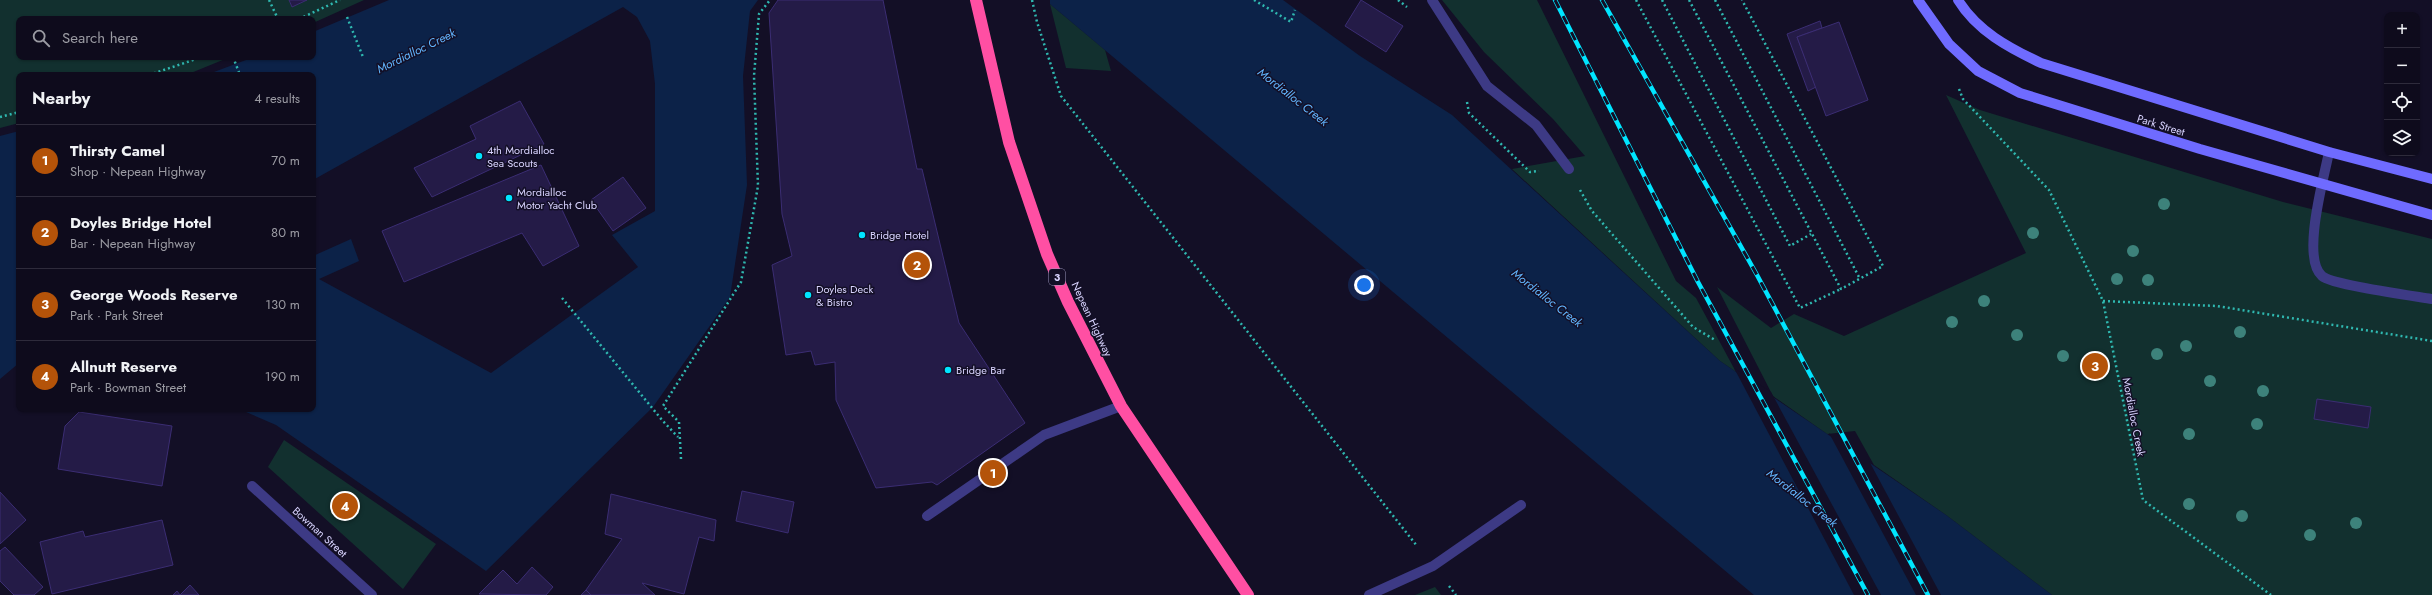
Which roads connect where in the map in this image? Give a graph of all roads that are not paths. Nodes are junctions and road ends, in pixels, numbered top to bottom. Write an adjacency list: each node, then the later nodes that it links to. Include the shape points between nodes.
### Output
1 (976, 0): 11 (highway, Nepean Highway / 3, via 1010,142 1047,254 1098,364)
2 (1432, 0): 6 (street, via 1487,86 1536,125)
3 (1918, 0): 8 (street, Park Street, via 1949,44 1962,57 1978,71 2020,93)
4 (1958, 0): 5 (street, Park Street, via 1982,28 2008,47 2041,63)
5 (2329, 152): 7 (street, Park Street); 8 (street)
6 (1569, 169)
7 (2432, 179)
8 (2322, 185): 9 (street, Park Street); 10 (street, via 2313,242 2315,267 2322,277 2354,286)
9 (2432, 215)
10 (2432, 299)
11 (1121, 406): 14 (street, via 1044,435); 16 (highway, Nepean Highway / 3)
12 (252, 486): 15 (street, Bowman Street)
13 (1521, 505): 17 (street, via 1433,566)
14 (927, 516)
15 (372, 595)
16 (1248, 595)
17 (1369, 595)

